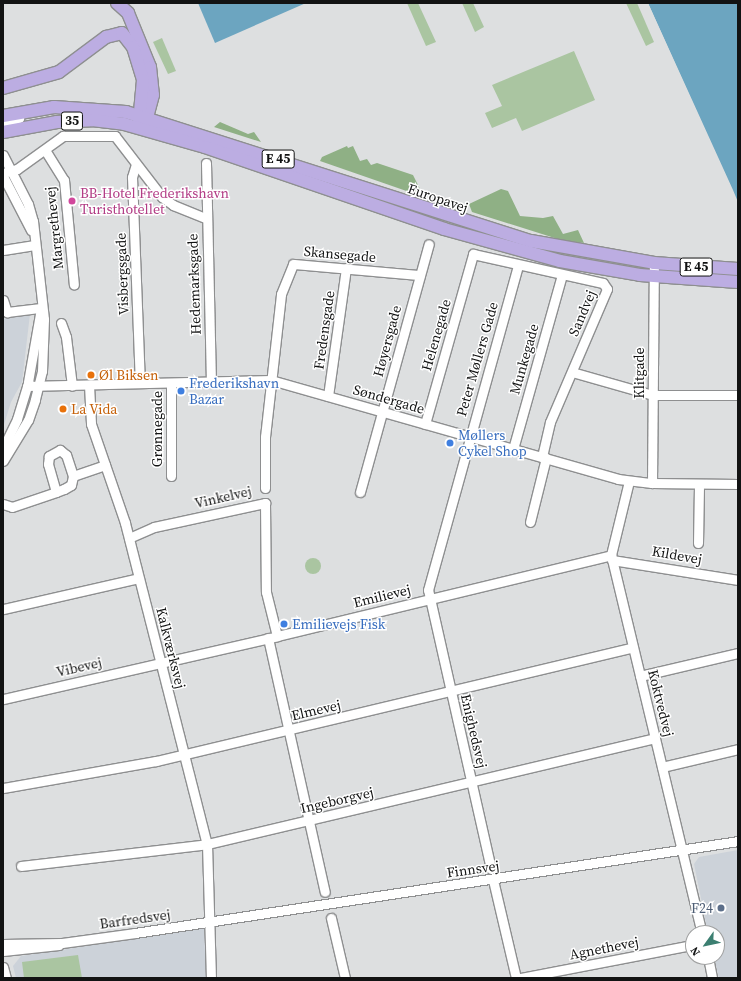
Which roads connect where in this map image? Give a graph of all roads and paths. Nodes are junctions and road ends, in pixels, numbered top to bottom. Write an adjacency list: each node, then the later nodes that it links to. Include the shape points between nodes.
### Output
1 (117, 3): 5 (main road, via 128,13 150,68 153,95)
2 (3, 88): 5 (main road, via 59,72 106,37 115,33 122,34 133,47 143,80)
3 (38, 109): 4 (main road, 35); 5 (main road, 35, via 90,108); 6 (street, via 27,116)
4 (3, 116)
5 (143, 120): 7 (main road, 35, via 57,122); 18 (main road, Europavej / E 45, via 487,230 552,246); 24 (main road, Europavej / E 45, via 454,232 560,261)
6 (3, 122)
7 (3, 132)
8 (45, 150): 11 (street, via 69,134 115,136); 12 (street); 26 (street, Margrethevej, via 64,180)
9 (3, 155): 12 (street)
10 (206, 163): 13 (street, Hedemarksgade)
11 (136, 164): 13 (street, via 173,205); 33 (street, Visbergsgade, via 132,178)
12 (6, 174): 15 (street, via 28,204 33,221 31,230)
13 (206, 218): 32 (street, Hedemarksgade)
14 (429, 244): 22 (street, Høyersgade)
15 (35, 245): 16 (street); 28 (street, via 40,267)
16 (3, 250)
17 (473, 254): 19 (street, Sandvej); 43 (street, Helenegade)
18 (654, 263): 21 (main road, Europavej / E 45); 24 (street, Klitgade)
19 (518, 266): 23 (street, Sandvej); 44 (street, Peter Møllers Gade)
20 (346, 268): 22 (street, Skansegade); 31 (street, Skansegade, via 293,264 281,294); 41 (street, Fredensgade)
21 (738, 269)
22 (420, 275): 42 (street, Høyersgade)
23 (562, 275): 30 (street, Sandvej, via 603,283 607,289); 46 (street, Munkegade)
24 (654, 276): 25 (main road, Europavej / E 45); 39 (street, Klitgade)
25 (738, 282)
26 (74, 285)
27 (3, 300): 28 (street, via 6,312)
28 (41, 308): 36 (street); 37 (street, via 44,319 42,371)
29 (61, 324): 38 (street, via 66,337)
30 (572, 372): 39 (street); 47 (street, Sandvej, via 550,422)
31 (271, 380): 32 (street, Søndergade); 41 (street, Søndergade); 56 (street, Skansegade, via 265,437)
32 (211, 381): 34 (street, Søndergade)
33 (140, 383): 34 (street, Søndergade); 35 (street, Søndergade)
34 (171, 383): 51 (street, Grønnegade)
35 (89, 385): 38 (street, Søndergade); 49 (street, Kalkværksvej, via 90,418)
36 (27, 386): 37 (street, Søndergade); 45 (street, via 17,419)
37 (38, 386): 38 (street, Søndergade); 48 (street, via 28,420)
38 (72, 386)
39 (653, 395): 40 (street); 53 (street, Klitgade)
40 (738, 395)
41 (328, 396): 42 (street, Søndergade)
42 (383, 412): 43 (street, Søndergade); 58 (street, Høyersgade)
43 (426, 424): 44 (street, Søndergade)
44 (470, 437): 46 (street, Søndergade); 66 (street, Peter Møllers Gade, via 428,590)
45 (3, 448)
46 (513, 449): 47 (street, Søndergade)
47 (544, 458): 52 (street, Søndergade); 60 (street, Sandvej)
48 (3, 461)
49 (105, 465): 50 (street); 61 (street, Kalkværksvej)
50 (73, 476): 57 (street, via 70,485); 57 (street, via 66,455 60,450 53,451 48,464)
51 (171, 476)
52 (629, 481): 53 (street, Søndergade); 63 (street, Koktvedvej)
53 (652, 483): 54 (street, Søndergade)
54 (699, 484): 55 (street, Søndergade); 62 (street)
55 (738, 484)
56 (265, 488)
57 (56, 492): 59 (street, via 12,507)
58 (360, 492)
59 (3, 504)
60 (530, 522)
61 (129, 538): 64 (street, Kalkværksvej); 68 (street, Vinkelvej, via 154,527 265,503 266,592)
62 (698, 543)
63 (611, 557): 65 (street, Kildevej); 66 (street, Emilievej); 69 (street, Koktvedvej)
64 (139, 578): 67 (street); 71 (street, Kalkværksvej)
65 (738, 580)
66 (428, 599): 68 (street, Emilievej); 73 (street, Enighedsvej)
67 (3, 609)
68 (273, 637): 71 (street, Emilievej); 75 (street)
69 (633, 647): 72 (street, Koktvedvej); 73 (street, Elmevej)
70 (738, 653): 72 (street)
71 (160, 663): 74 (street, Vibevej); 78 (street, Kalkværksvej)
72 (640, 676): 76 (street, Koktvedvej)
73 (451, 692): 75 (street, Elmevej); 80 (street, Enighedsvej)
74 (3, 699)
75 (288, 730): 78 (street, Elmevej); 82 (street)
76 (655, 738): 79 (street, Koktvedvej); 80 (street, Ingeborgvej)
77 (738, 749): 79 (street)
78 (184, 754): 81 (street, Elmevej); 84 (street, Kalkværksvej)
79 (662, 767): 85 (street, Koktvedvej)
80 (472, 784): 82 (street, Ingeborgvej); 87 (street, Enighedsvej)
81 (3, 788)
82 (309, 821): 84 (street, Ingeborgvej); 89 (street)
83 (738, 841): 85 (street, Finnsvej)
84 (207, 844): 86 (street, Ingeborgvej); 91 (street, Kalkværksvej)
85 (682, 850): 88 (street, Finnsvej); 92 (street, Koktvedvej)
86 (21, 866)
87 (491, 869)
88 (493, 880): 91 (street, Finnsvej); 102 (street)
89 (325, 892)
90 (331, 918): 101 (street)
91 (212, 922): 93 (street, Barfredsvej); 100 (street, Kalkværksvej)
92 (700, 925)
93 (62, 943): 94 (street, Barfredsvej); 96 (street, Barfredsvej, via 56,947)
94 (3, 944)
95 (685, 946): 103 (street, Agnethevej)
96 (3, 952)
97 (710, 965): 104 (street)
98 (3, 967): 99 (street)
99 (6, 978)
100 (211, 978)
101 (345, 978)
102 (516, 978)
103 (520, 978)
104 (712, 978)

